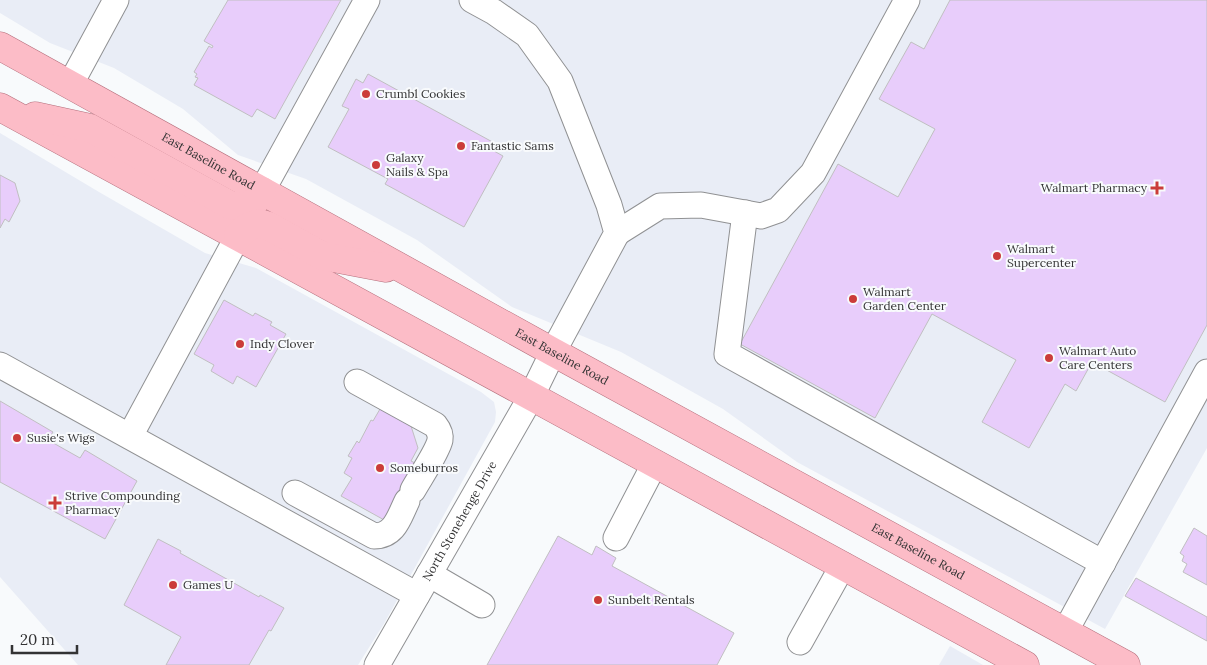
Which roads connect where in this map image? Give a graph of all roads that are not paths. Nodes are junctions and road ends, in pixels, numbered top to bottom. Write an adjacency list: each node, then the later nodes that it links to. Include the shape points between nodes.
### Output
1 (116, 0): 6 (street)
2 (367, 0): 8 (street)
3 (472, 0): 10 (street, via 527,35 560,81)
4 (907, 0): 9 (street, via 813,173 778,210 761,216)
5 (0, 46): 6 (main road, East Baseline Road)
6 (70, 85): 8 (main road, East Baseline Road)
7 (1, 108): 8 (main road, via 90,128 230,205 250,205); 11 (main road, East Baseline Road)
8 (262, 191): 12 (main road, East Baseline Road)
9 (744, 213): 10 (street, via 701,205 660,206); 21 (street, via 728,354)
10 (617, 233): 15 (street, North Stonehenge Drive)
11 (238, 236): 12 (main road, via 246,228 259,223 323,256); 15 (main road, East Baseline Road); 17 (street)
12 (410, 272): 15 (main road, East Baseline Road)
13 (0, 364): 17 (street)
14 (1207, 372): 21 (street)
15 (542, 374): 18 (main road, East Baseline Road); 23 (street, North Stonehenge Drive); 25 (main road, East Baseline Road)
16 (357, 382): 19 (street, via 435,425 440,434 439,443 392,530 374,536)
17 (130, 436): 23 (street)
18 (654, 462): 20 (street); 22 (main road, East Baseline Road)
19 (295, 493)
20 (616, 538)
21 (1103, 562): 25 (street)
22 (843, 565): 26 (street); 28 (main road, East Baseline Road)
23 (423, 585): 24 (street); 27 (street, North Stonehenge Drive)
24 (482, 605)
25 (1065, 632): 29 (main road, East Baseline Road)
26 (800, 642)
27 (377, 665)
28 (1025, 665)
29 (1126, 665)

